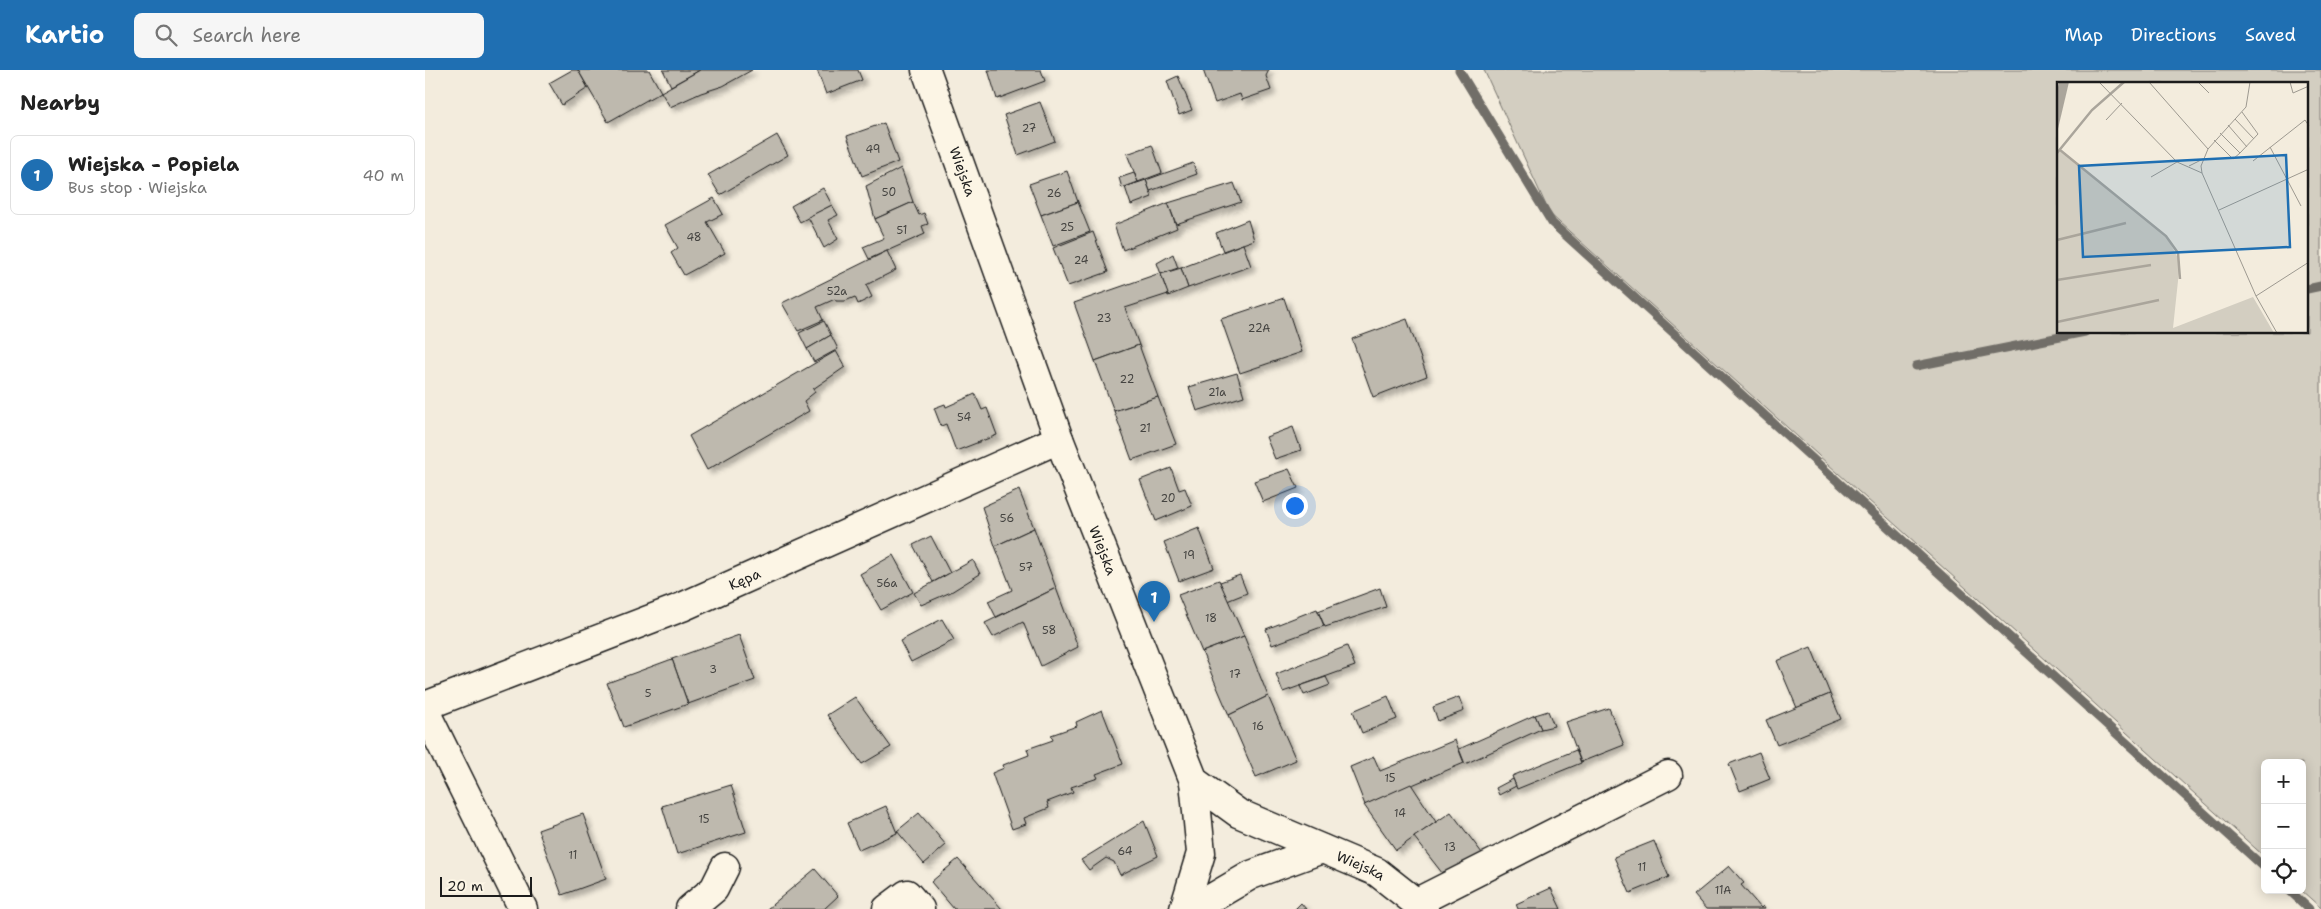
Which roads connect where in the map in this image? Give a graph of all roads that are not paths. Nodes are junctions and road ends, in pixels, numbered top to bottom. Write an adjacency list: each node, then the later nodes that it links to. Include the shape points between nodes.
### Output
1 (926, 70): 2 (street, Wiejska)
2 (1059, 439): 3 (street, Kępa, via 682,607); 6 (street, Wiejska)
3 (425, 706)
4 (425, 711): 10 (street)
5 (1668, 775): 9 (street)
6 (1194, 781): 7 (street, Wiejska, via 1238,813); 14 (street, via 1201,853)
7 (1322, 849): 9 (street, Wiejska, via 1377,872); 15 (street, via 1251,876)
8 (725, 867): 11 (street, via 714,889)
9 (1421, 905)
10 (523, 909)
11 (690, 909)
12 (887, 909): 13 (street, via 907,894)
13 (920, 909)
14 (1184, 909)
15 (1193, 909)

